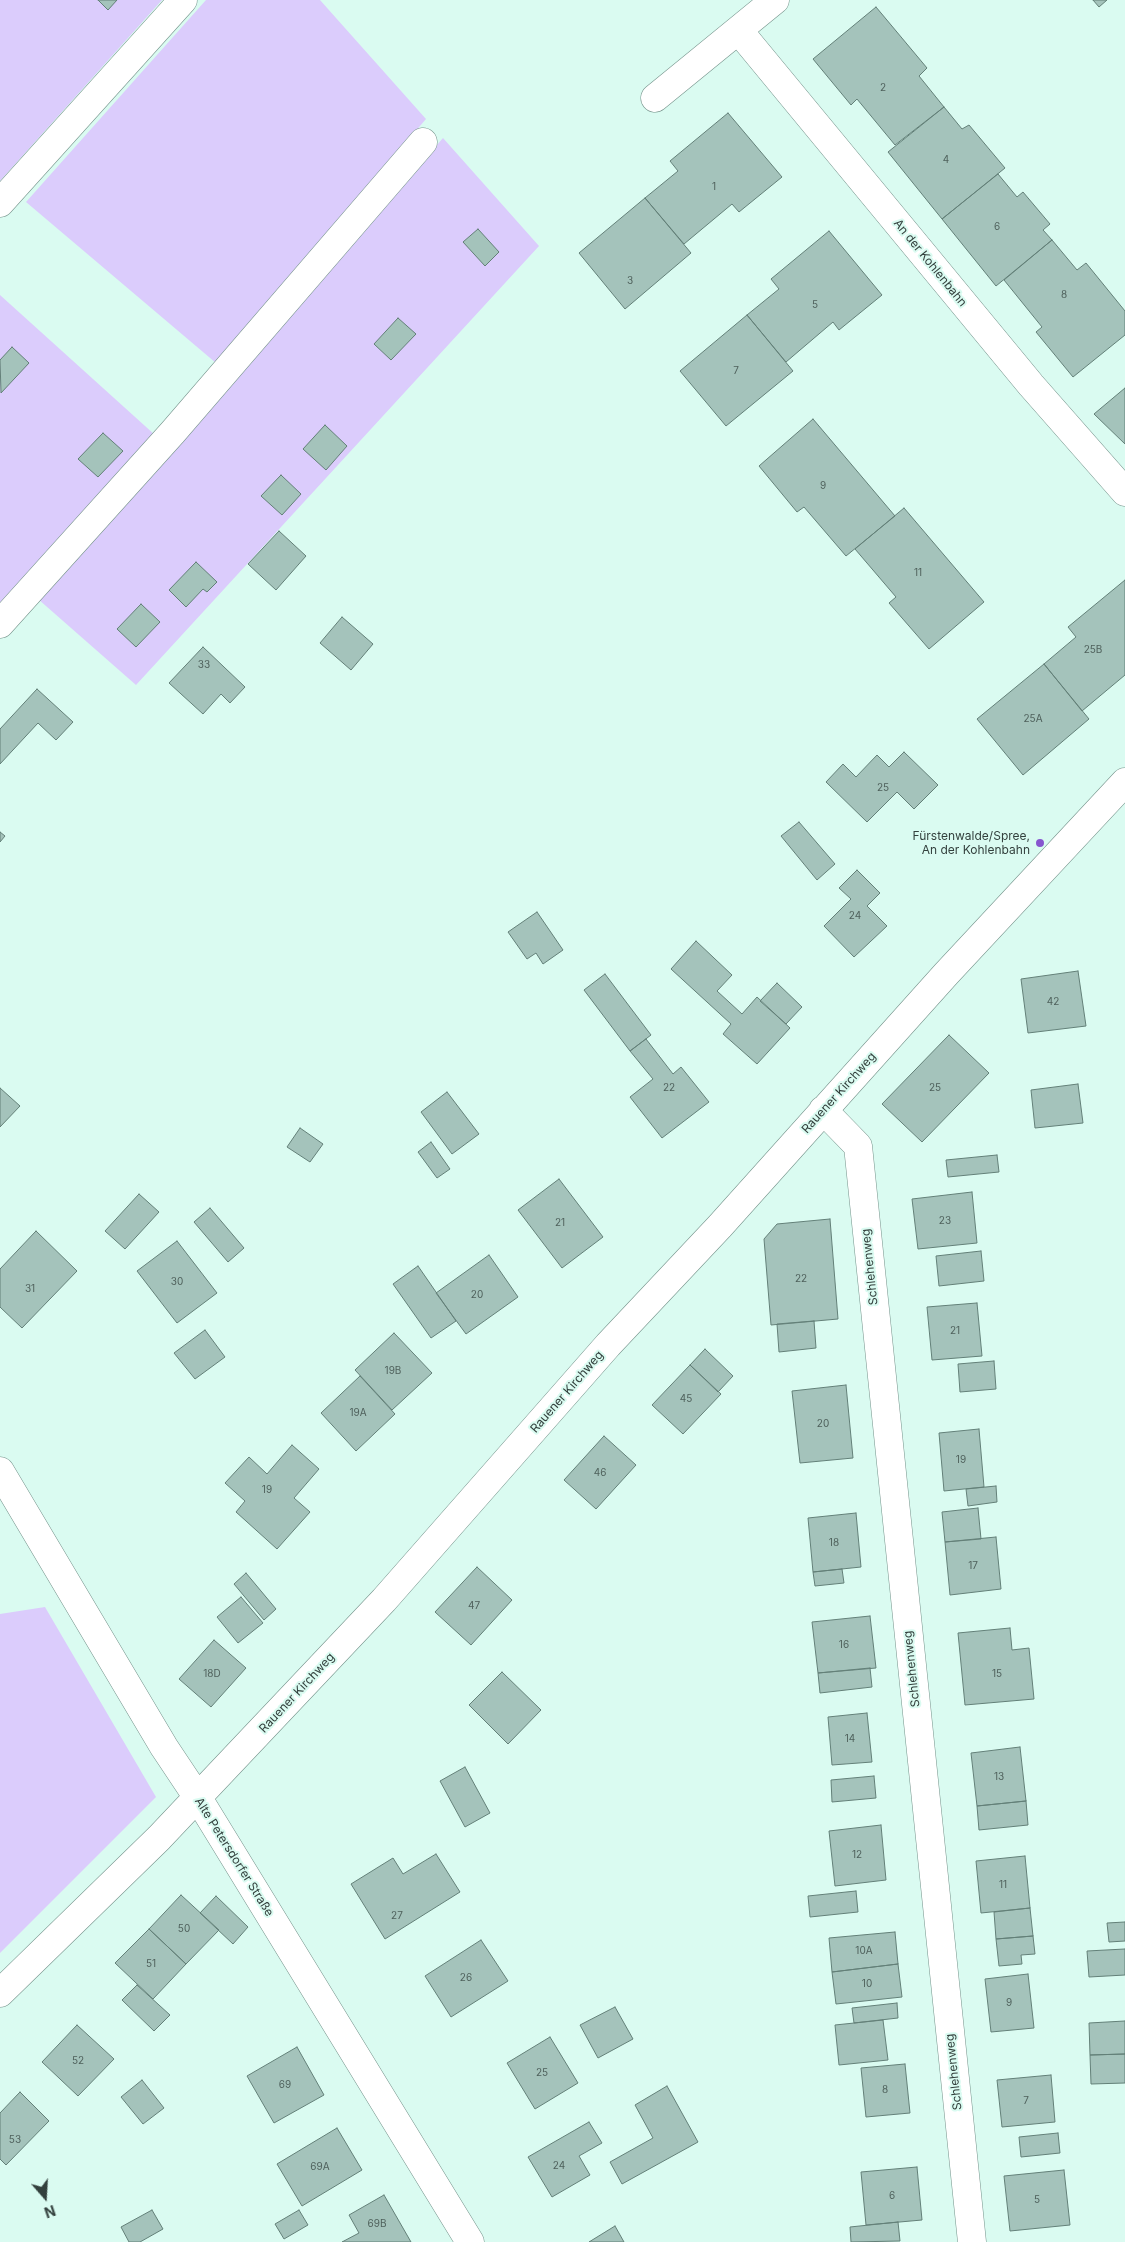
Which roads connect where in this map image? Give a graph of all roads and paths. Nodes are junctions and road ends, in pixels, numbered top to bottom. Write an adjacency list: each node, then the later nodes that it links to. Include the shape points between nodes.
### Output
1 (182, 0): 6 (street)
2 (775, 0): 3 (street)
3 (739, 31): 4 (street); 7 (street, An der Kohlenbahn, via 1030,385)
4 (655, 98)
5 (423, 142): 8 (street, via 173,432)
6 (0, 204)
7 (1125, 492)
8 (0, 624)
9 (1125, 782): 10 (street, Rauener Kirchweg)
10 (824, 1110): 12 (street, Rauener Kirchweg, via 608,1344 384,1600); 15 (street, Schlehenweg, via 858,1146)
11 (0, 1471): 12 (street, Alte Petersdorfer Straße, via 164,1747)
12 (198, 1798): 13 (street, Rauener Kirchweg); 14 (street, Alte Petersdorfer Straße)
13 (0, 1993)
14 (470, 2242)
15 (972, 2242)

